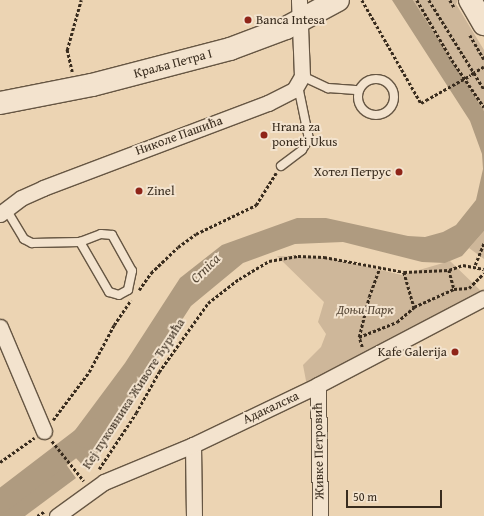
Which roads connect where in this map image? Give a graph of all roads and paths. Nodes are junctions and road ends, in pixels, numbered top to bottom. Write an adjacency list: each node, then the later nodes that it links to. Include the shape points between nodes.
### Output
1 (81, 0): 12 (path, via 67,50)
2 (338, 0): 7 (main road, Краља Петра I)
3 (362, 0): 10 (path, bridge, via 421,103)
4 (417, 0): 16 (path, via 452,60)
5 (429, 0): 10 (path)
6 (470, 0): 8 (main road)
7 (299, 11): 11 (street); 12 (main road, Краља Петра I, via 268,36 230,49)
8 (484, 24)
9 (484, 67): 10 (path)
10 (473, 74): 13 (path)
11 (300, 81): 14 (lane, via 328,88); 17 (lane, via 309,139 302,150); 18 (street, Николе Пашића, via 273,101 42,188 21,198)
12 (76, 88): 15 (main road, Краља Петра I)
13 (484, 88)
14 (359, 90): 14 (lane, via 367,81 380,79 394,91 394,104 385,114 372,115 362,109 359,103)
15 (0, 103)
16 (484, 107)
17 (281, 166): 28 (path, via 256,205 196,234 178,246)
18 (3, 212): 19 (lane, via 28,242)
19 (80, 242): 19 (lane, via 101,234 115,238 132,271 128,290 119,295 108,292)
20 (484, 243): 21 (path)
21 (474, 265): 23 (path, Кеј пуковника Животе Ђурића); 24 (path, Кеј пуковника Животе Ђурића, via 463,264)
22 (380, 267): 25 (path, Кеј пуковника Животе Ђурића); 31 (path, via 359,337 397,322); 37 (path, Кеј пуковника Животе Ђурића, via 324,257 298,256 269,261 239,279 208,303 184,333)
23 (484, 269)
24 (449, 270): 25 (path, Кеј пуковника Животе Ђурића); 27 (path)
25 (404, 272): 31 (path)
26 (484, 273): 27 (path, via 469,288)
27 (454, 289): 31 (path)
28 (137, 293)
29 (484, 298): 33 (street, Адакалска)
30 (132, 299): 34 (path, via 114,324 89,372)
31 (414, 307)
32 (0, 328): 34 (street)
33 (318, 385): 35 (street, Адакалска); 42 (street, Живке Петровић)
34 (44, 431): 36 (path); 38 (path, Кеј пуковника Животе Ђурића, via 86,481)
35 (193, 445): 39 (street, Адакалска, via 104,482); 41 (street)
36 (0, 462)
37 (96, 475)
38 (79, 486)
39 (52, 513): 40 (path)
40 (37, 516)
41 (194, 516)
42 (320, 516)

